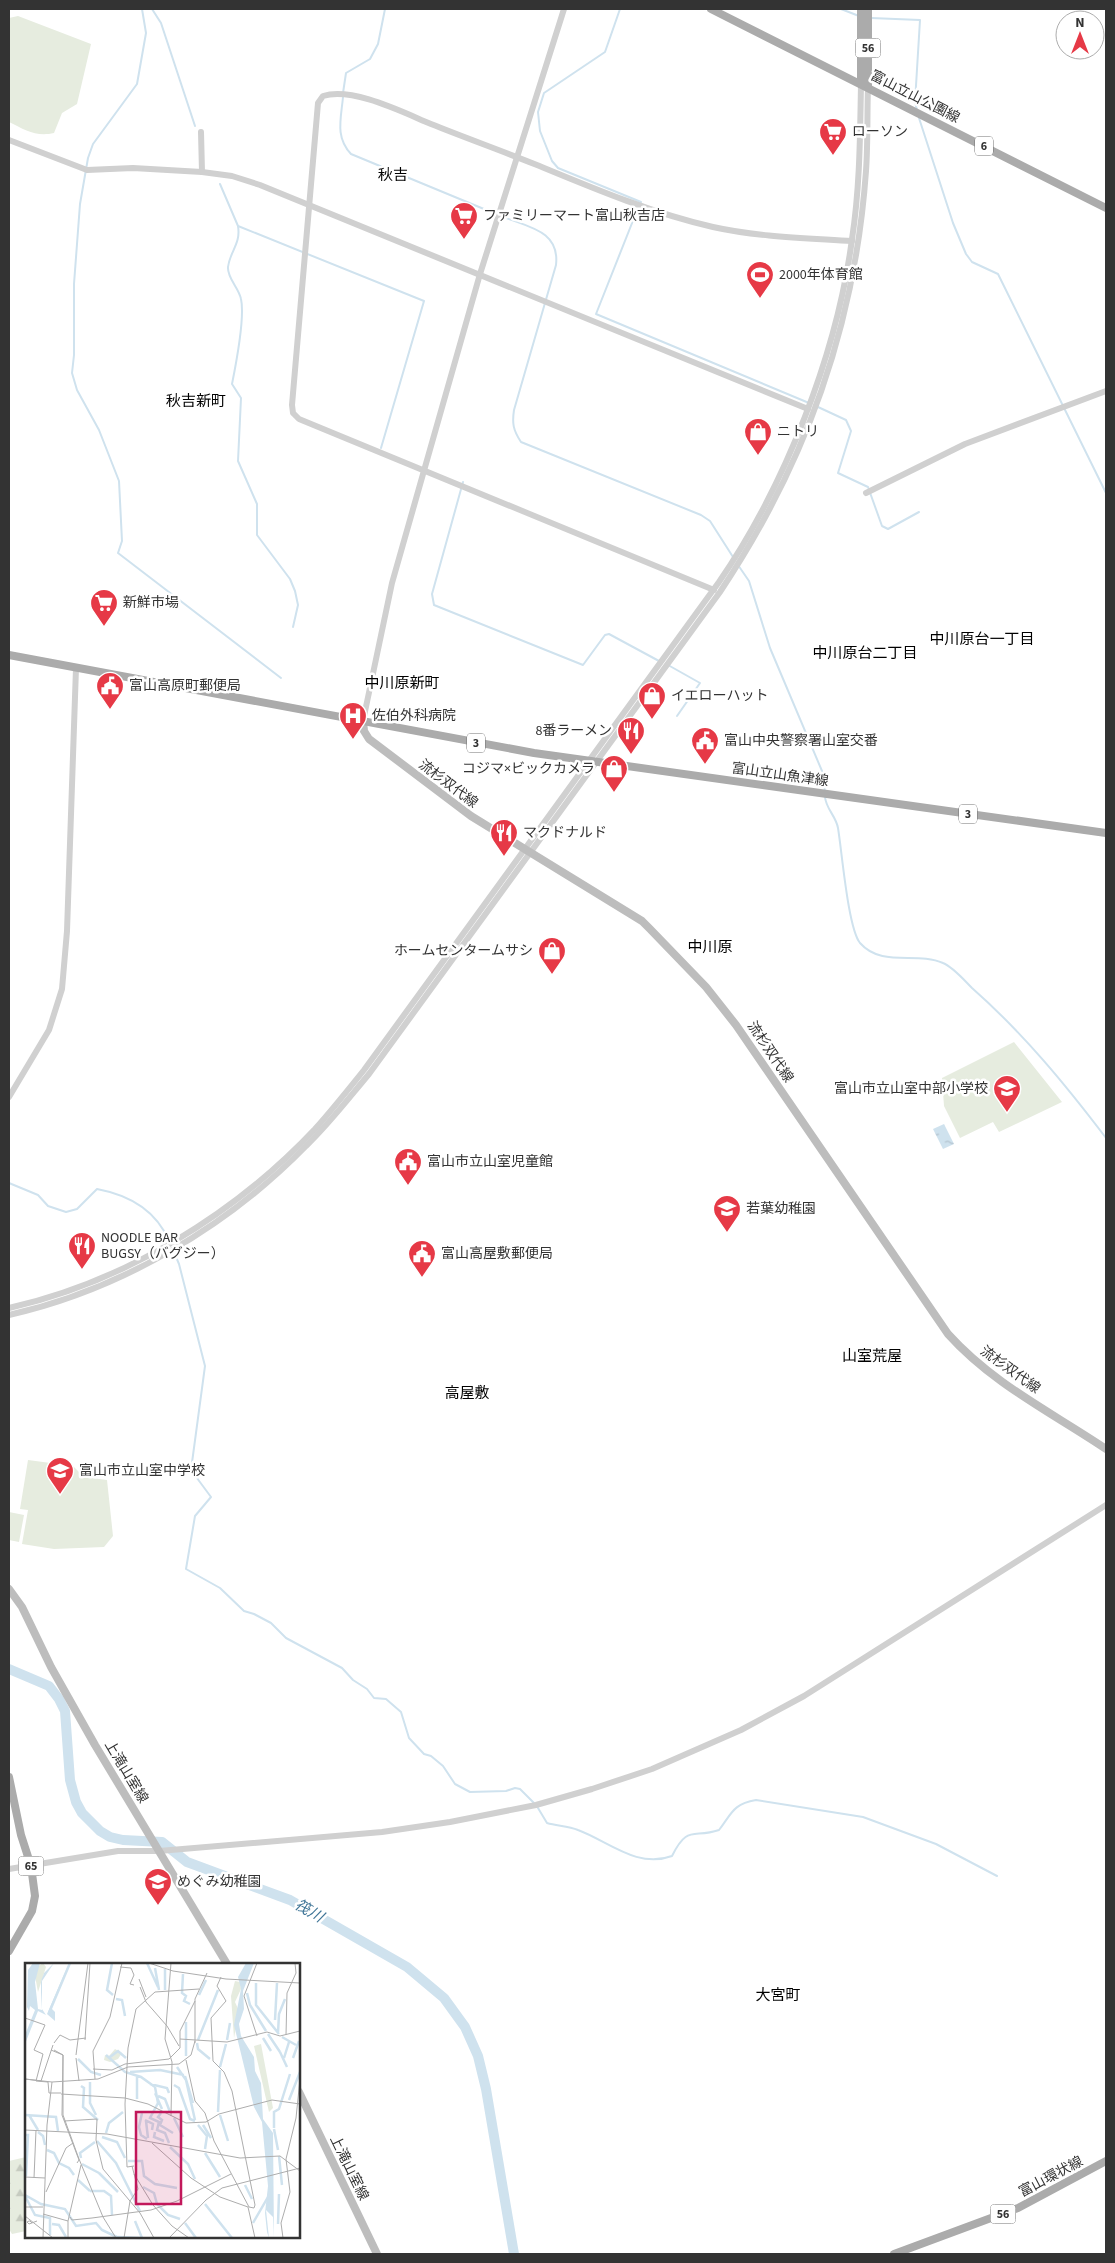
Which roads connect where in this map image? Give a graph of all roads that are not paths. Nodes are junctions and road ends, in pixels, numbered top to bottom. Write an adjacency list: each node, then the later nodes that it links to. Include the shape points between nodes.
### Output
1 (564, 9): 8 (street)
2 (711, 9): 5 (main road, 富山立山公園線 / 6)
3 (861, 9): 5 (main road, 56)
4 (868, 9): 5 (main road, 56)
5 (864, 86): 11 (main road, 富山立山公園線 / 6); 12 (street); 18 (street, via 866,170 859,239 836,346 795,460 763,523)
6 (201, 132): 9 (street)
7 (9, 140): 9 (street, via 81,169)
8 (516, 157): 10 (street, via 372,101 331,94 323,96 318,104); 12 (street, via 634,205 704,225 760,235); 13 (street)
9 (202, 172): 10 (street, via 232,176)
10 (309, 204): 13 (street); 16 (street, via 292,405 294,413 299,419)
11 (1106, 208)
12 (852, 241): 15 (street, via 842,293)
13 (480, 274): 15 (street); 16 (street)
14 (1106, 391): 17 (street, via 965,444)
15 (808, 409): 18 (street)
16 (424, 471): 20 (street); 23 (street, via 392,583)
17 (866, 493)
18 (738, 558): 19 (street)
19 (734, 565): 20 (street); 24 (street)
20 (714, 590): 24 (street)
21 (9, 655): 22 (main road, 富山立山魚津線 / 3)
22 (76, 668): 23 (main road, 富山立山魚津線 / 3); 27 (street, via 62,989 49,1030)
23 (363, 721): 24 (main road, 富山立山魚津線 / 3); 26 (main road, 流杉双代線, via 368,739 471,816)
24 (594, 761): 25 (main road, 富山立山魚津線 / 3); 26 (street)
25 (1106, 833)
26 (528, 852): 28 (street, via 364,1070 321,1122 288,1155 222,1210 148,1255 66,1292); 29 (street, via 369,1074 326,1125 283,1168 228,1213 153,1260 110,1281); 30 (main road, 流杉双代線, via 642,921 706,987 736,1024 933,1312 965,1353 990,1375)
27 (9, 1097)
28 (9, 1308)
29 (9, 1315)
30 (1106, 1449)
31 (1106, 1505): 34 (street, via 804,1696 741,1730 652,1769 536,1805 450,1822 382,1832)
32 (9, 1589): 34 (main road, 上滝山室線, via 22,1606 51,1667)
33 (9, 1776): 35 (main road, 65, via 21,1835)
34 (159, 1851): 35 (street, via 118,1851); 38 (main road, 上滝山室線)
35 (32, 1866): 36 (street); 37 (main road, 65, via 35,1896 32,1911)
36 (9, 1869)
37 (9, 1951)
38 (226, 1963)
39 (300, 2094): 41 (main road, 上滝山室線)
40 (1106, 2161): 42 (main road, 富山環状線 / 56, via 1018,2208)
41 (378, 2254)
42 (894, 2254)

